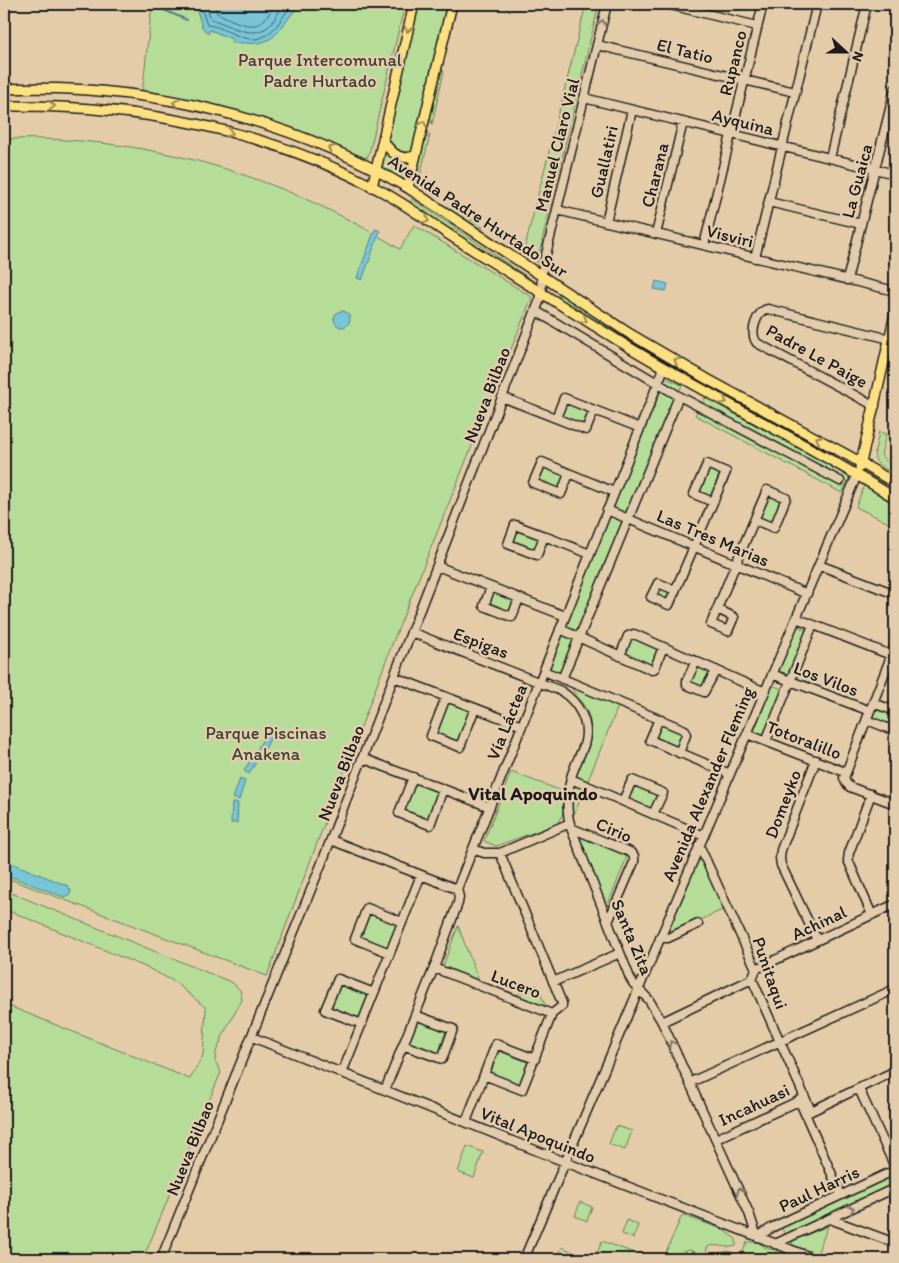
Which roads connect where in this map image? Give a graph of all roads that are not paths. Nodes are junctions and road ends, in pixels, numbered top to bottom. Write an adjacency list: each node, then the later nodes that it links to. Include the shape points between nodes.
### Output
1 (414, 4): 19 (main road, one-way to 19)
2 (452, 4): 21 (main road, one-way to 2)
3 (607, 4): 9 (street, Manuel Claro Vial, one-way to 3)
4 (666, 4): 8 (street)
5 (762, 4): 8 (street, Rupanco)
6 (817, 4): 13 (street)
7 (868, 4): 22 (street)
8 (757, 26): 10 (street, Rupanco)
9 (597, 45): 10 (street, El Tatio); 14 (street, Manuel Claro Vial)
10 (744, 80): 13 (street, El Tatio); 18 (street, Rupanco)
11 (4, 89): 23 (main road, Avenida Padre Hurtado Sur, one-way to 11, via 286,132 185,104 101,92)
12 (895, 89): 24 (street, La Guaica)
13 (795, 92): 20 (street)
14 (584, 98): 16 (street, Ayquina); 30 (street, Manuel Claro Vial)
15 (4, 106): 26 (main road, Avenida Padre Hurtado Sur, one-way to 26, via 99,109 186,122 287,150)
16 (632, 110): 17 (street, Ayquina); 31 (street, Guallatiri)
17 (683, 122): 18 (street, Ayquina); 33 (street, Charana)
18 (731, 134): 20 (street, Ayquina); 34 (street, Rupanco)
19 (383, 140): 21 (main road, via 397,156 409,158); 23 (main road)
20 (782, 146): 22 (street, Ayquina); 29 (street)
21 (416, 155): 27 (main road)
22 (830, 158): 24 (street, Ayquina)
23 (375, 169): 26 (main road); 27 (main road, Avenida Padre Hurtado Sur)
24 (875, 169): 25 (street, Ayquina); 32 (street, La Guaica)
25 (895, 174)
26 (372, 187): 28 (main road, Avenida Padre Hurtado Sur)
27 (408, 188): 28 (main road); 36 (main road, Avenida Padre Hurtado Sur)
28 (385, 193): 39 (main road, Avenida Padre Hurtado Sur, one-way to 39)
29 (769, 202): 32 (street); 35 (street)
30 (557, 210): 31 (street, Visviri); 36 (street, Manuel Claro Vial)
31 (606, 222): 33 (street, Visviri)
32 (861, 224): 37 (street, La Guaica)
33 (656, 234): 34 (street, Visviri)
34 (704, 245): 35 (street, Visviri)
35 (755, 258): 37 (street, Visviri)
36 (541, 275): 39 (street, Manuel Claro Vial); 51 (main road, Avenida Padre Hurtado Sur, one-way to 36, via 659,351)
37 (847, 280): 38 (street, Visviri)
38 (895, 291)
39 (542, 294): 40 (street, Nueva Bilbao); 43 (main road, Avenida Padre Hurtado Sur, one-way to 43)
40 (536, 311): 44 (street); 46 (street, Nueva Bilbao)
41 (895, 314): 42 (main road, Avenida Alexander Fleming)
42 (890, 339): 47 (main road, Avenida Alexander Fleming); 47 (street, Padre Le Paige, via 768,309 759,314 753,332 757,343)
43 (664, 368): 44 (street, Vía Láctea); 53 (main road, Avenida Padre Hurtado Sur, one-way to 53)
44 (657, 384): 45 (street); 50 (street, Vía Láctea)
45 (679, 396): 54 (street); 60 (street)
46 (502, 397): 49 (street); 67 (street, Nueva Bilbao)
47 (875, 406): 51 (main road, Avenida Alexander Fleming)
48 (594, 410): 49 (street, via 564,398); 49 (street, via 586,430); 50 (street)
49 (556, 418)
50 (640, 428): 56 (street, Vía Láctea)
51 (862, 463): 53 (main road, Avenida Alexander Fleming); 55 (main road, Avenida Padre Hurtado Sur)
52 (569, 474): 52 (street, via 561,494 533,483 542,462); 56 (street)
53 (857, 475): 57 (main road, Avenida Padre Hurtado Sur); 66 (street, Avenida Alexander Fleming)
54 (840, 481)
55 (895, 484)
56 (614, 492): 59 (street, Vía Láctea)
57 (895, 498)
58 (713, 502): 58 (street, via 694,494 707,464 726,472); 63 (street)
59 (607, 510): 60 (street, Las Tres Marias); 64 (street, Vía Láctea)
60 (628, 519): 63 (street, Las Tres Marias); 79 (street)
61 (755, 520): 61 (street, via 774,528 786,498 767,490); 65 (street)
62 (544, 536): 62 (street, via 537,555 508,544 515,525); 64 (street)
63 (694, 546): 65 (street, Las Tres Marias); 69 (street)
64 (590, 554): 74 (street, Vía Láctea)
65 (736, 564): 70 (street, Las Tres Marias); 73 (street)
66 (819, 565): 70 (street, Avenida Alexander Fleming); 71 (street)
67 (437, 566): 68 (street); 78 (street, Nueva Bilbao)
68 (491, 587): 72 (street); 72 (street, via 484,606 512,617)
69 (675, 590)
70 (807, 594): 75 (street, Avenida Alexander Fleming)
71 (895, 594)
72 (519, 598): 74 (street)
73 (717, 609)
74 (565, 616): 77 (street, Vía Láctea)
75 (796, 618): 76 (street); 87 (street, Avenida Alexander Fleming)
76 (813, 625): 82 (street); 90 (street)
77 (560, 629): 79 (street); 86 (street, Vía Láctea)
78 (411, 632): 88 (street, Nueva Bilbao); 91 (street, Espigas)
79 (579, 637): 83 (street); 89 (street)
80 (895, 646): 82 (street)
81 (662, 647): 83 (street, via 634,634 628,636); 83 (street, via 652,670); 84 (street)
82 (891, 655): 94 (street)
83 (620, 656)
84 (696, 661): 85 (street); 85 (street, via 687,685 704,692)
85 (716, 670): 92 (street)
86 (544, 671): 89 (street); 91 (street, Vía Láctea)
87 (772, 674): 90 (street, Los Vilos); 92 (street, Avenida Alexander Fleming)
88 (394, 677): 93 (street); 105 (street, Nueva Bilbao)
89 (562, 679): 98 (street)
90 (790, 681): 96 (street, Los Vilos); 103 (street)
91 (539, 682): 100 (street, Vía Láctea); 110 (street, Santa Zita, via 566,694 578,707 583,719 584,743)
92 (765, 692): 102 (street, Avenida Alexander Fleming)
93 (446, 697): 95 (street); 95 (street, via 430,736 460,747)
94 (873, 702): 96 (street); 97 (street, Los Vilos)
95 (475, 708): 100 (street)
96 (870, 711): 99 (street)
97 (895, 711)
98 (659, 719): 104 (street, via 685,730); 104 (street, via 650,740)
99 (866, 720): 101 (street, Los Vilos); 107 (street)
100 (522, 726): 115 (street, Vía Láctea)
101 (895, 731)
102 (747, 734): 103 (street, Totoralillo); 108 (street, Avenida Alexander Fleming)
103 (766, 741): 106 (street, Totoralillo)
104 (679, 753): 108 (street)
105 (362, 758): 109 (street); 119 (street, Nueva Bilbao)
106 (816, 760): 107 (street, Totoralillo); 131 (street, Domeyko, via 780,858)
107 (846, 772): 112 (street, Totoralillo, via 844,778 848,785)
108 (730, 774): 118 (street, Avenida Alexander Fleming)
109 (413, 778): 111 (street); 111 (street, via 399,813 430,825)
110 (571, 779): 113 (street); 117 (street, Santa Zita, via 568,798)
111 (443, 789): 115 (street)
112 (871, 794): 114 (street, Totoralillo); 126 (street, via 848,860)
113 (623, 801): 116 (street); 116 (street, via 632,780 640,783 662,793)
114 (895, 804)
115 (490, 807): 121 (street, Vía Láctea)
116 (654, 814): 118 (street)
117 (570, 826): 122 (street, Cirio); 128 (street, Santa Zita); 128 (street, Cirio, via 634,856)
118 (704, 836): 120 (street, Avenida Alexander Fleming)
119 (331, 840): 123 (street); 145 (street, Nueva Bilbao)
120 (699, 846): 130 (street, Avenida Alexander Fleming); 135 (street, Punitaqui)
121 (474, 849): 122 (street); 124 (street, Vía Láctea)
122 (500, 853): 137 (street, Lucero)
123 (421, 875): 124 (street); 127 (street)
124 (457, 890): 134 (street, Vía Láctea, via 458,903)
125 (895, 904): 126 (street, Achinal)
126 (872, 915): 131 (street, Achinal)
127 (402, 922): 133 (street); 133 (street, via 367,908 355,939)
128 (608, 922): 132 (street, Santa Zita)
129 (698, 924): 130 (street, via 668,938)
130 (660, 938): 138 (street, Avenida Alexander Fleming)
131 (817, 940): 135 (street, Achinal)
132 (620, 952): 137 (street, Lucero); 138 (street, Santa Zita)
133 (390, 953): 140 (street)
134 (434, 968): 141 (street, Lucero); 142 (street, Vía Láctea)
135 (756, 969): 136 (street, Punitaqui)
136 (752, 980): 143 (street); 146 (street, Punitaqui)
137 (553, 982): 141 (street, Lucero, via 562,1006)
138 (638, 989): 143 (street, Santa Zita, via 650,1000); 159 (street, Avenida Alexander Fleming)
139 (895, 989): 146 (street)
140 (374, 993): 144 (street); 144 (street, via 338,979 325,1010)
141 (552, 1014): 148 (street)
142 (415, 1015): 147 (street, Vía Láctea); 147 (street, via 453,1029 442,1059)
143 (662, 1022): 152 (street, Santa Zita, one-way to 143)
144 (362, 1024): 150 (street)
145 (252, 1037): 150 (street, Vital Apoquindo); 169 (street, Nueva Bilbao)
146 (780, 1042): 152 (street); 155 (street, Punitaqui)
147 (403, 1044): 154 (street, Vía Láctea)
148 (534, 1059): 151 (street, via 522,1090); 151 (street, via 496,1044)
149 (895, 1072): 153 (street, Incahuasi)
150 (342, 1073): 154 (street, Vital Apoquindo)
151 (484, 1075): 157 (street)
152 (691, 1082): 158 (street, Santa Zita)
153 (859, 1088): 156 (street, Incahuasi); 160 (street)
154 (385, 1090): 157 (street, Vital Apoquindo)
155 (802, 1099): 156 (street, Punitaqui); 158 (street, Incahuasi)
156 (808, 1113): 162 (street, Punitaqui)
157 (466, 1122): 159 (street, Vital Apoquindo)
158 (716, 1139): 165 (street, Santa Zita, one-way to 158)
159 (565, 1162): 165 (street, Vital Apoquindo); 170 (street, Avenida Alexander Fleming)
160 (895, 1169): 162 (street, Paul Harris)
161 (895, 1188): 163 (street, Paul Harris, one-way to 161)
162 (841, 1196): 165 (street, Paul Harris)
163 (830, 1218): 166 (street); 168 (street, Paul Harris)
164 (895, 1234): 166 (street)
165 (757, 1237): 168 (street, Vital Apoquindo)
166 (885, 1239): 167 (street)
167 (895, 1243)
168 (775, 1244): 171 (street, Vital Apoquindo)
169 (162, 1259)
170 (524, 1259)
171 (815, 1259)

